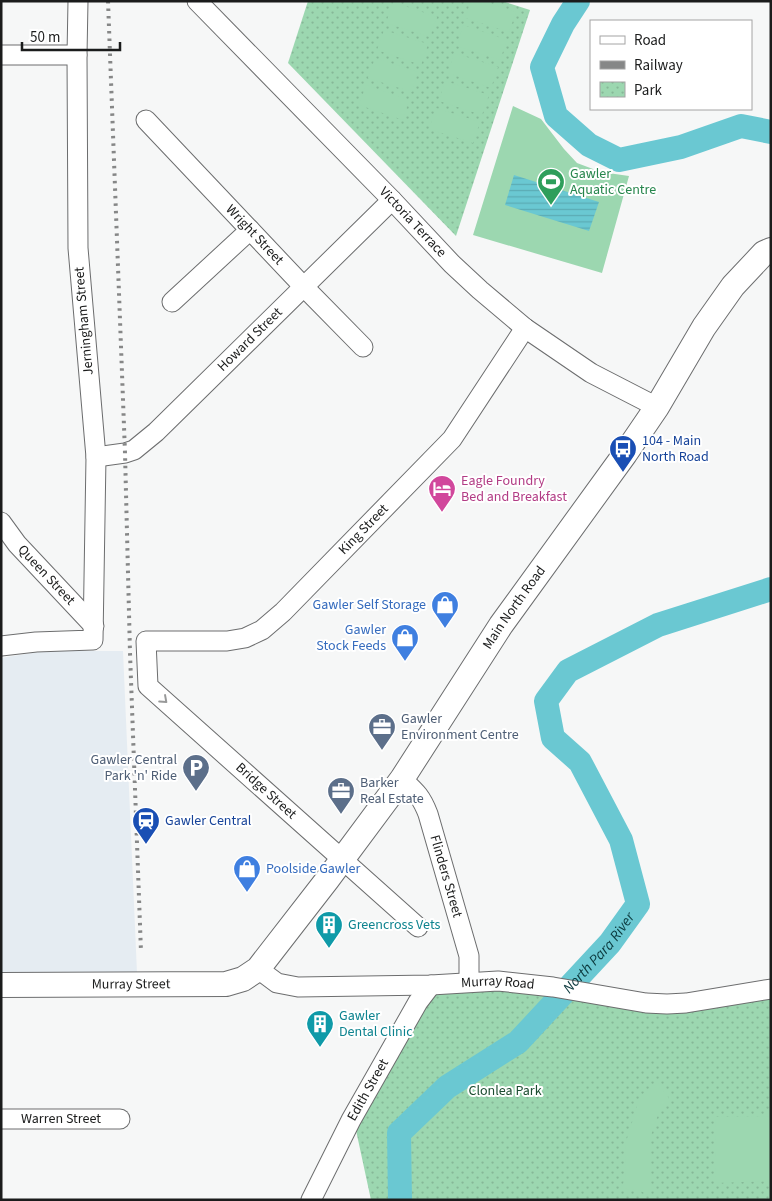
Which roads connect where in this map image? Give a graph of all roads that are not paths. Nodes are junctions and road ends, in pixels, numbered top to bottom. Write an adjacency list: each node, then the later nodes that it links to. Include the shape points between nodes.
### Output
1 (78, 1): 4 (street, Jerningham Street)
2 (197, 1): 6 (street, Victoria Terrace)
3 (1, 55): 4 (street)
4 (77, 55): 14 (street, Jerningham Street, via 78,248)
5 (146, 120): 7 (street, Wright Street)
6 (392, 200): 9 (street, Howard Street); 11 (street, Victoria Terrace, via 452,264)
7 (250, 230): 9 (street, Wright Street); 10 (street)
8 (771, 250): 13 (main road, Main North Road, via 764,253 733,286 704,327)
9 (304, 287): 12 (street, Wright Street); 14 (street, Howard Street, via 134,450)
10 (172, 302)
11 (525, 328): 13 (street, Victoria Terrace, via 591,373); 17 (street, King Street, via 452,439 262,630 227,641)
12 (363, 347)
13 (657, 407): 19 (main road, Main North Road, via 500,625)
14 (96, 457): 16 (street, Jerningham Street)
15 (1, 522): 16 (street, Queen Street)
16 (93, 633): 18 (street)
17 (146, 641): 20 (street, Bridge Street, one-way to 20, via 148,686)
18 (1, 646)
19 (402, 779): 20 (main road, Main North Road); 23 (street, Flinders Street, via 424,802 428,814 469,956)
20 (343, 858): 21 (street, Bridge Street); 22 (main road, Main North Road)
21 (418, 927)
22 (258, 969): 24 (main road, Murray Street, via 243,979 226,984); 25 (street, Murray Road, via 277,983 298,987)
23 (469, 982): 25 (street, Murray Road); 26 (street, Murray Road, via 498,981 553,987 646,1003 686,1003)
24 (1, 985)
25 (431, 985): 29 (street, Edith Street, via 418,1002 351,1120)
26 (771, 989)
27 (1, 1119): 28 (street, Warren Street)
28 (120, 1119)
29 (311, 1200)

